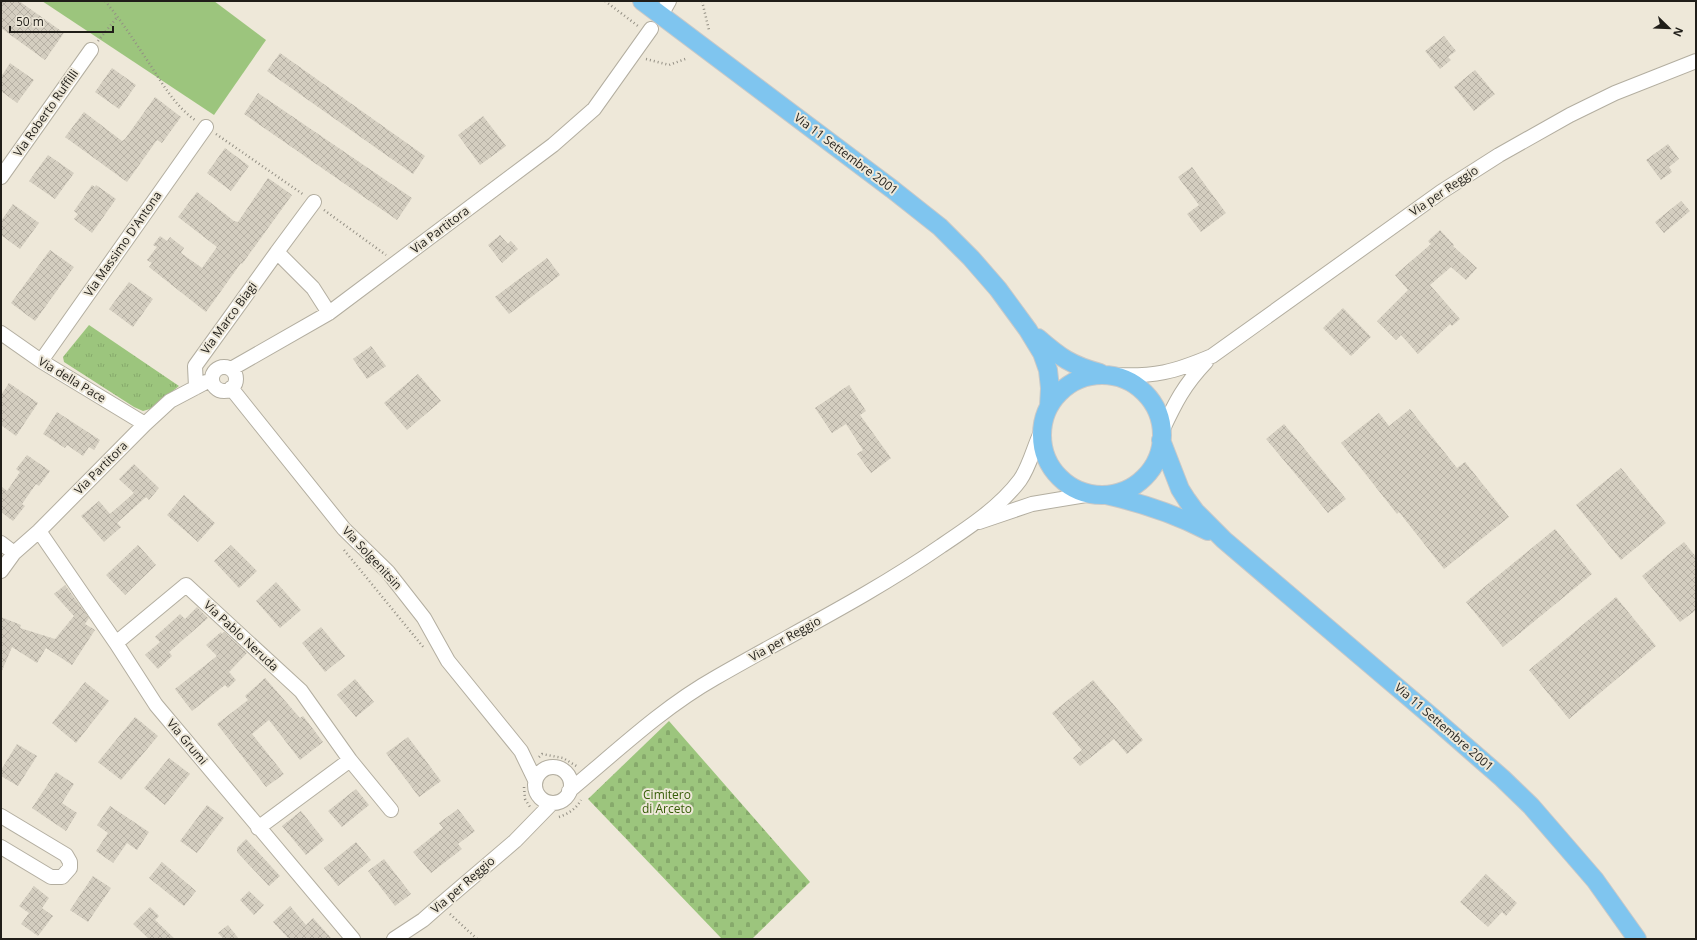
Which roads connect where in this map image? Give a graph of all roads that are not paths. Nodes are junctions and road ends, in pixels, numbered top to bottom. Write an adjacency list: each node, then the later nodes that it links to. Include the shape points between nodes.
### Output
1 (642, 1): 2 (main road, Via 11 Settembre 2001)
2 (657, 20): 9 (street, Via Partitora, via 594,108 553,145); 10 (main road, Via 11 Settembre 2001, via 886,184 940,227 998,289)
3 (91, 50): 6 (street, Via Roberto Ruffilli)
4 (1696, 61): 12 (street, Via per Reggio, via 1615,93 1499,155 1441,192)
5 (206, 127): 13 (street, Via Massimo D'Antona)
6 (1, 177)
7 (314, 202): 8 (street, Via Marco Biagi)
8 (276, 252): 9 (street, via 313,288); 17 (street, Via Marco Biagi, via 195,366)
9 (329, 313): 14 (street, Via Partitora)
10 (1028, 330): 15 (main road, Via 11 Settembre 2001, via 1072,364); 19 (main road, Via 11 Settembre 2001, via 1047,366)
11 (1, 333): 13 (street, Via della Pace)
12 (1212, 356): 15 (street, Via per Reggio, via 1170,372 1142,376); 22 (street, Via per Reggio, via 1183,389)
13 (41, 361): 20 (street, Via della Pace)
14 (231, 369): 16 (street, Via Partitora, via 216,369 212,375); 18 (street, via 236,378)
15 (1109, 375): 19 (main road, Via 11 Settembre 2001, via 1086,376 1072,382 1061,390); 22 (main road, Via 11 Settembre 2001, via 1128,380 1142,389 1152,401 1159,416)
16 (212, 382): 17 (street, Via Partitora); 18 (street, via 221,390)
17 (196, 387): 20 (street, Via Partitora, via 170,402)
18 (231, 388): 32 (street, Via Solgenitsin, via 344,528 388,572 424,618 448,661)
19 (1049, 406): 21 (main road, Via 11 Settembre 2001)
20 (145, 424): 25 (street, Via Partitora)
21 (1042, 430): 23 (main road, Via 11 Settembre 2001, via 1044,450 1058,476 1083,492); 24 (street, Via per Reggio, via 1021,479)
22 (1161, 436): 23 (main road, Via 11 Settembre 2001, via 1155,461 1143,478 1124,490); 26 (main road, Via 11 Settembre 2001, via 1180,489 1195,511)
23 (1098, 494): 24 (street, Via per Reggio, via 1032,504); 26 (main road, Via 11 Settembre 2001, via 1178,516)
24 (975, 524): 34 (street, Via per Reggio, via 886,583 714,678 667,710 601,765)
25 (39, 531): 28 (street, Via Partitora); 30 (street, Via Grumi)
26 (1224, 540): 46 (main road, Via 11 Settembre 2001, via 1443,726 1531,806 1595,880)
27 (1, 543): 28 (street)
28 (14, 553): 29 (street, Via Partitora)
29 (1, 571)
30 (116, 643): 31 (street, Via Pablo Neruda, via 186,585 301,692); 42 (street, Via Grumi, via 156,705)
31 (350, 760): 39 (street, Via Pablo Neruda); 42 (street)
32 (532, 763): 33 (street, Via Solgenitsin); 35 (street)
33 (558, 770): 34 (street); 35 (street, via 547,768); 36 (street, via 570,781)
34 (582, 774): 36 (street, Via per Reggio)
35 (535, 780): 37 (street, Via per Reggio)
36 (570, 791): 38 (street, Via per Reggio, via 564,799)
37 (538, 796): 38 (street); 40 (street, Via per Reggio)
38 (552, 803): 40 (street, Via per Reggio)
39 (391, 810)
40 (537, 813): 45 (street, Via per Reggio, via 530,826 423,920)
41 (1, 816): 43 (street, via 66,855 70,868 62,877 51,877)
42 (258, 828): 44 (street, Via Grumi)
43 (1, 847)
44 (353, 939)
45 (394, 939)
46 (1637, 939)

